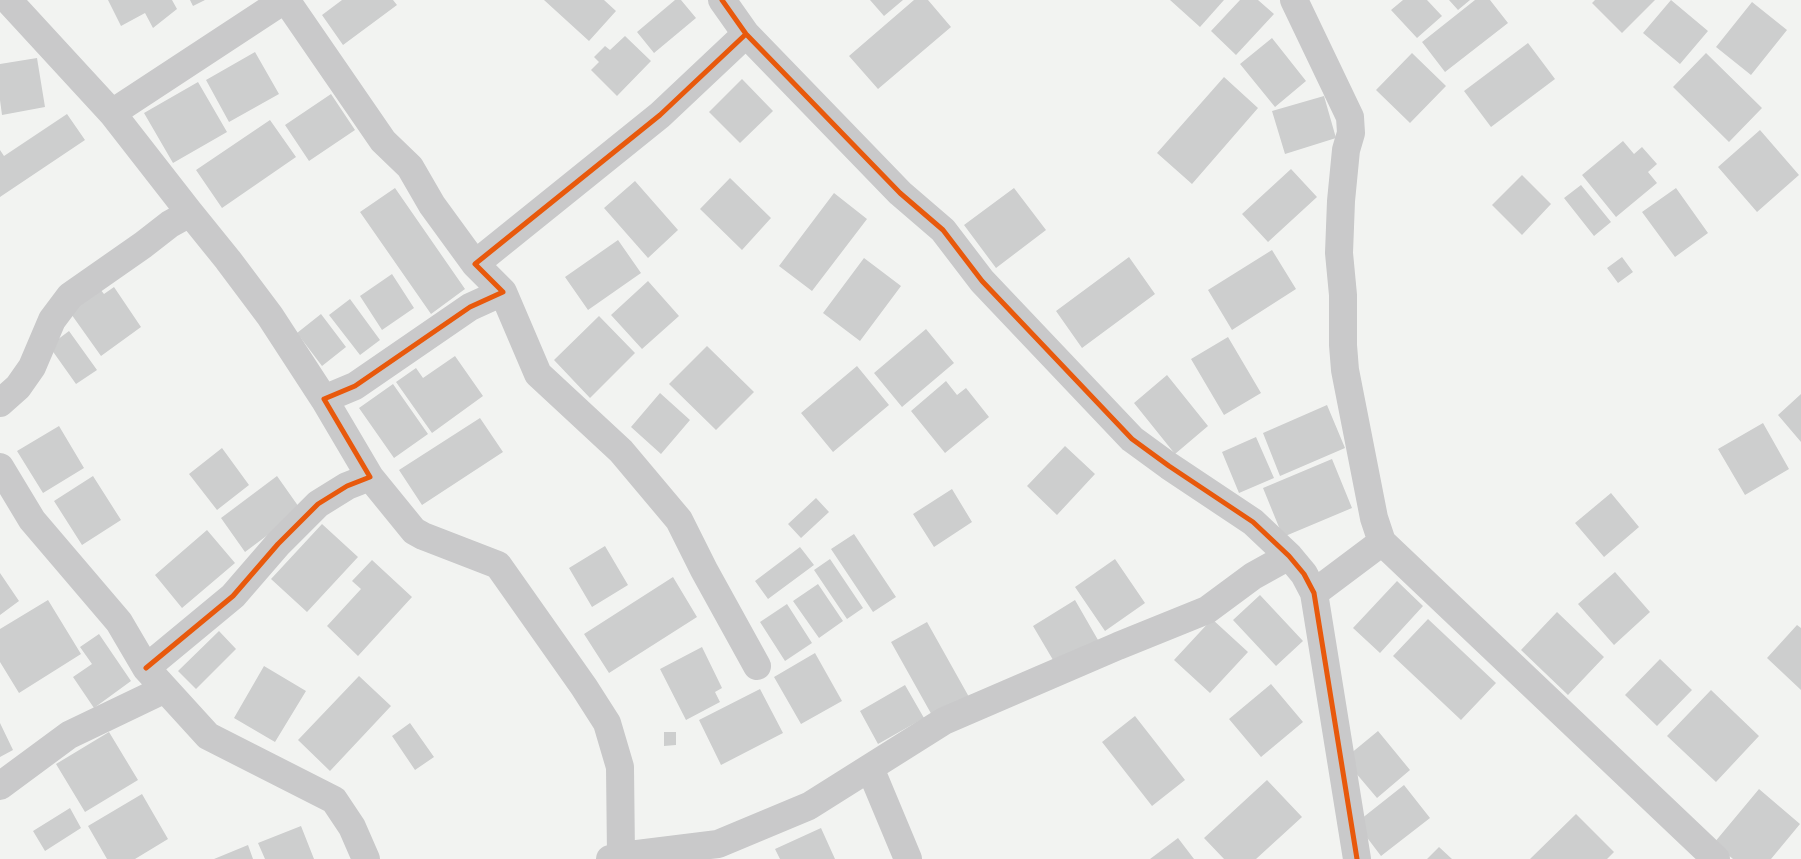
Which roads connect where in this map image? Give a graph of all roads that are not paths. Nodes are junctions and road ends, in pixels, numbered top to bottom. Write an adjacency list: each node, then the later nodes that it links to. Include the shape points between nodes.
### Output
1 (8, 0): 6 (street)
2 (285, 0): 6 (street); 8 (street, via 383,142 410,167 432,205)
3 (722, 0): 5 (street)
4 (1294, 0): 14 (street, via 1350,117 1339,252 1343,345 1372,508)
5 (746, 34): 8 (street, via 660,114); 15 (street, via 900,193 943,230 982,281 1132,439 1253,522)
6 (112, 113): 7 (street)
7 (190, 213): 10 (street, via 270,316); 11 (street, via 70,296 52,320 32,367 18,388)
8 (475, 264): 9 (street)
9 (502, 292): 10 (street, via 470,307 355,386); 17 (street, via 538,374 621,451 679,520)
10 (324, 399): 13 (street)
11 (0, 403)
12 (0, 467): 18 (street, via 32,520 119,622)
13 (370, 477): 18 (street, via 347,486 318,504 233,596); 22 (street, via 414,531 498,565 584,687 607,723 620,767)
14 (1382, 542): 16 (street); 26 (street)
15 (1289, 556): 16 (street); 20 (street, via 1253,576 1207,610 944,721)
16 (1314, 593): 25 (street)
17 (757, 666)
18 (146, 668): 19 (street)
19 (165, 689): 21 (street, via 69,735); 23 (street, via 208,736 334,800 352,827)
20 (870, 768): 22 (street, via 809,806 718,844); 24 (street)
21 (0, 786)
22 (616, 857)
23 (366, 859)
24 (908, 859)
25 (1358, 859)
26 (1716, 859)

